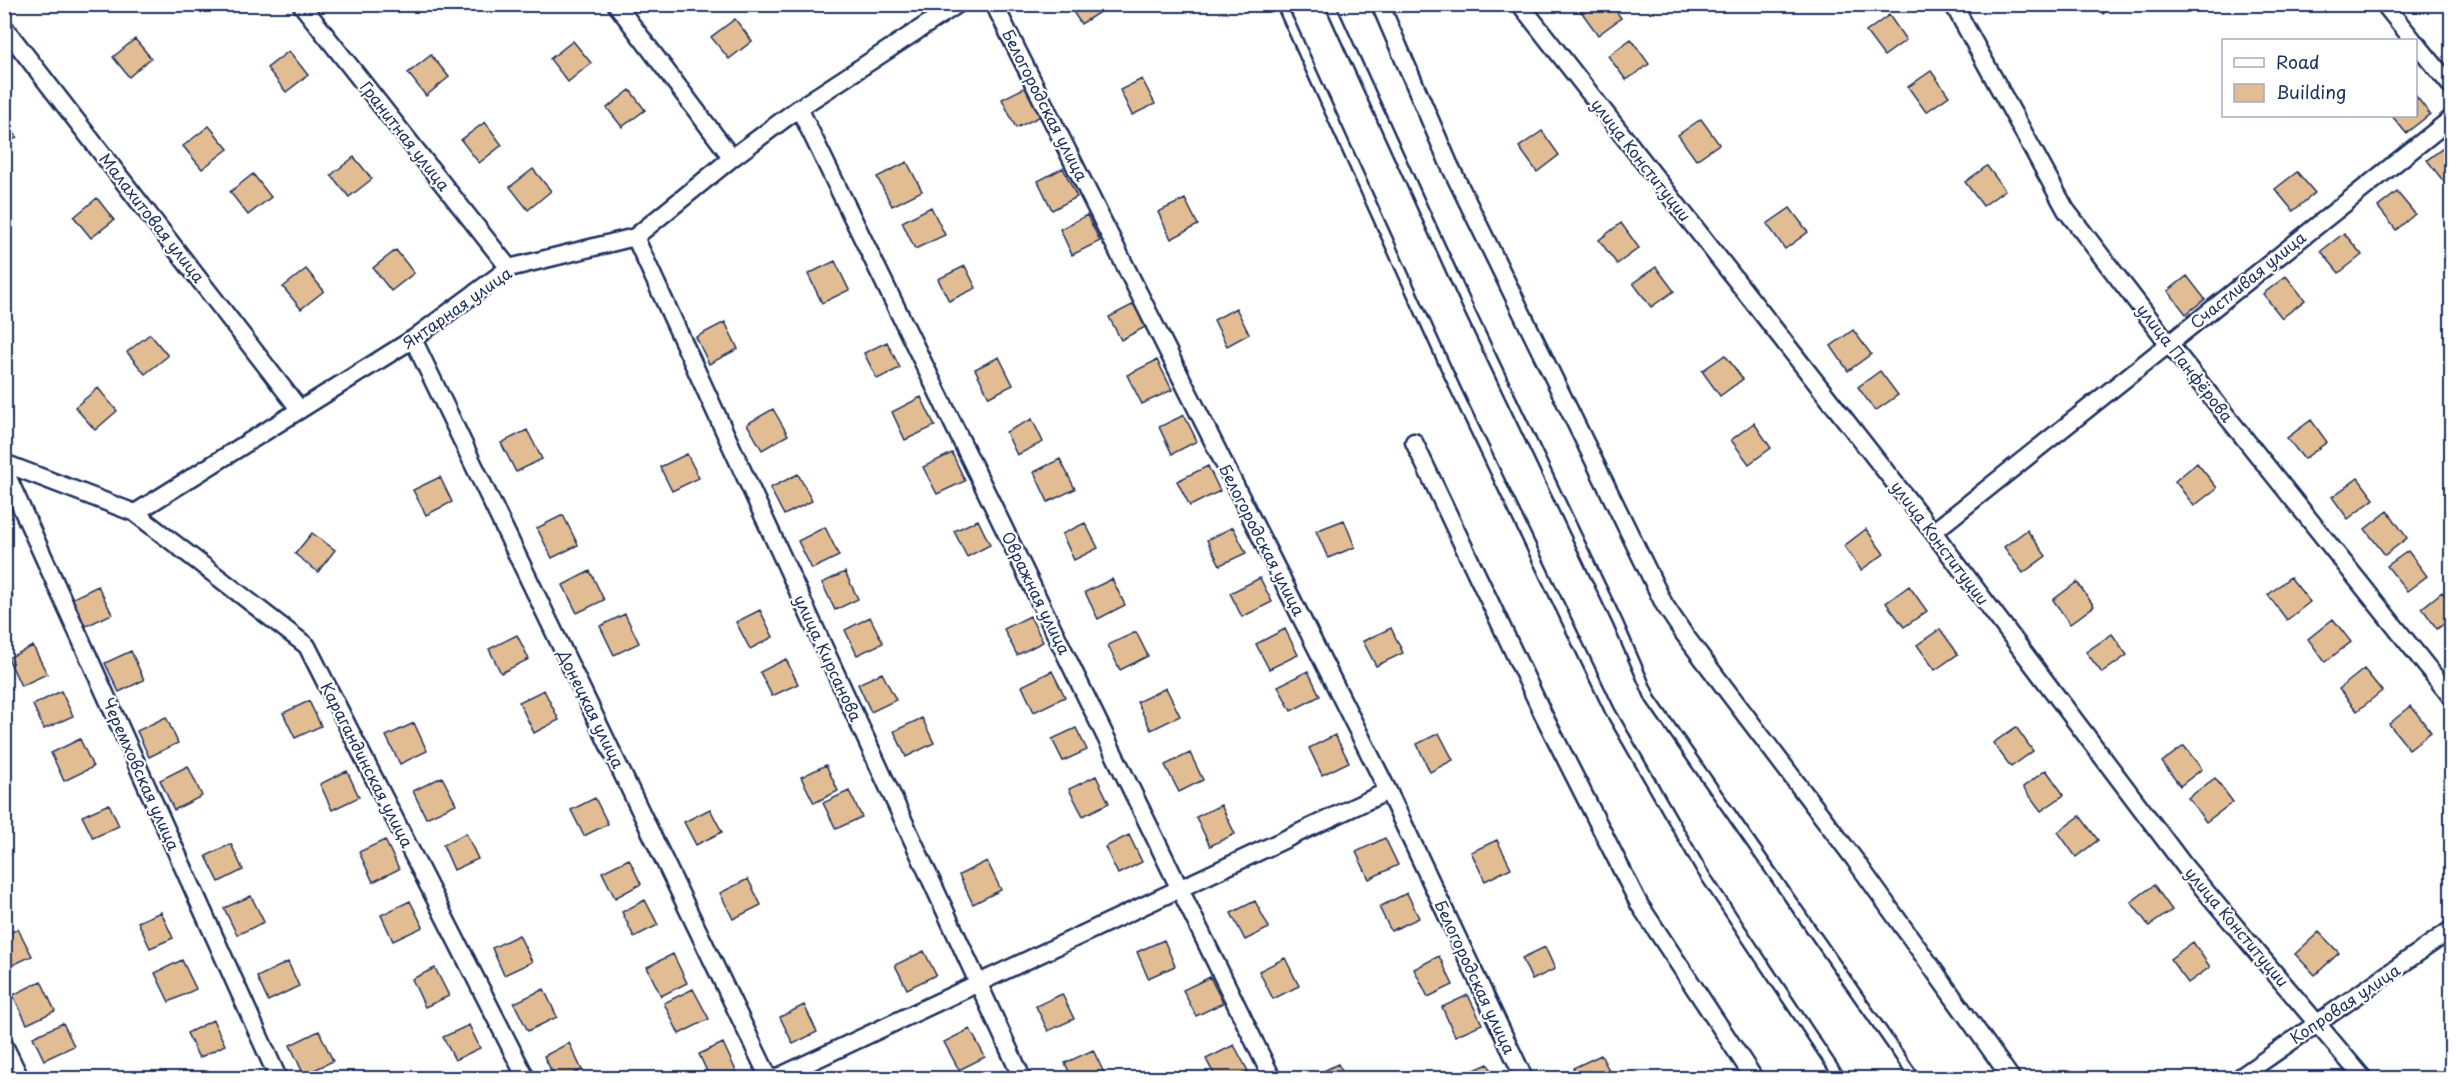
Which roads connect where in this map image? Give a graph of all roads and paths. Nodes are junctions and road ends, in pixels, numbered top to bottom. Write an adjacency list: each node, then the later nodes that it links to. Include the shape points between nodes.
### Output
1 (301, 4): 20 (street, Гранитная улица)
2 (616, 4): 18 (street)
3 (958, 4): 11 (street, Янтарная улица)
4 (994, 4): 30 (street, Белогородская улица)
5 (1281, 4): 45 (lane, via 1455,388 1610,711 1702,871)
6 (1330, 4): 46 (lane, via 1651,699)
7 (1380, 4): 47 (street, via 1449,164 1664,604)
8 (1520, 4): 28 (street, улица Конституции)
9 (1953, 4): 22 (street, улица Панфёрова, via 2066,210)
10 (2384, 4): 13 (street)
11 (939, 9): 16 (street, Янтарная улица)
12 (4, 27): 23 (street, Малахитовая улица)
13 (2412, 39)
14 (2417, 46): 15 (street)
15 (2451, 87)
16 (799, 108): 18 (street, Янтарная улица); 31 (street, Овражная улица)
17 (2451, 118): 22 (street, Счастливая улица)
18 (732, 158): 19 (street, Янтарная улица)
19 (635, 237): 20 (street, Янтарная улица); 33 (street, улица Кирсанова)
20 (509, 268): 21 (street, Янтарная улица)
21 (413, 339): 23 (street, Янтарная улица); 39 (street, Донецкая улица)
22 (2169, 344): 28 (street, Счастливая улица); 29 (street, улица Панфёрова)
23 (300, 410): 27 (street, Янтарная улица)
24 (1414, 442): 44 (street, via 1544,716 1639,904)
25 (4, 463): 27 (street)
26 (4, 469): 37 (street, Черемховская улица)
27 (135, 513): 38 (street, Карагандинская улица, via 307,646)
28 (1933, 532): 34 (street, улица Конституции, via 2186,868)
29 (2451, 698)
30 (1388, 791): 31 (street); 43 (street, Белогородская улица)
31 (1181, 889): 33 (street); 42 (street, Овражная улица)
32 (2451, 929): 34 (street, Копровая улица)
33 (977, 984): 40 (street); 41 (street, улица Кирсанова)
34 (2318, 1022): 48 (street, Копровая улица); 49 (street, улица Конституции)
35 (4, 1045): 36 (street)
36 (20, 1078)
37 (278, 1078)
38 (526, 1078)
39 (768, 1078)
40 (776, 1078)
41 (1022, 1078)
42 (1272, 1078)
43 (1524, 1078)
44 (1754, 1078)
45 (1840, 1078)
46 (1915, 1078)
47 (2011, 1078)
48 (2239, 1078)
49 (2363, 1078)

